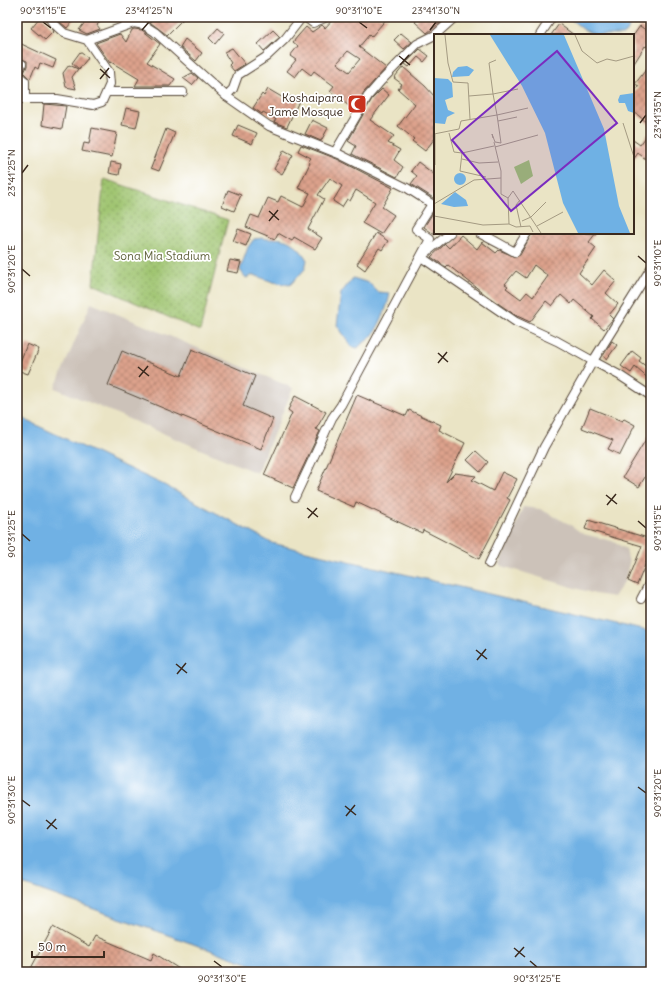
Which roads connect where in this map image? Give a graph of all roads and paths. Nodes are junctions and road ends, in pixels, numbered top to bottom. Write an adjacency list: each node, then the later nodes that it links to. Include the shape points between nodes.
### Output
1 (49, 17): 9 (street, via 64,33)
2 (304, 17): 3 (street, via 313,23); 14 (street, via 266,56 238,75 233,89)
3 (327, 17)
4 (455, 17): 6 (street)
5 (552, 17): 7 (street)
6 (436, 34)
7 (541, 34)
8 (434, 36): 16 (street, via 417,44 368,96)
9 (87, 40): 12 (street, via 109,72 110,84); 14 (street, via 134,23 144,25)
10 (17, 62): 11 (street, via 22,64)
11 (17, 75): 15 (street, via 25,81)
12 (107, 92): 13 (street); 15 (street, via 102,102 93,105 57,99)
13 (183, 92)
14 (226, 96): 16 (street, via 269,126)
15 (21, 99)
16 (335, 152): 17 (street, via 407,188)
17 (434, 205): 21 (street, via 416,229 430,239)
18 (449, 234): 21 (street)
19 (482, 234): 20 (street, via 514,252)
20 (527, 234)
21 (421, 257): 23 (street, via 516,322); 25 (street, via 332,418)
22 (651, 268): 23 (street)
23 (593, 361): 24 (street); 26 (street, via 544,447)
24 (651, 396)
25 (295, 497)
26 (489, 564)
27 (651, 580): 28 (street)
28 (641, 599)

